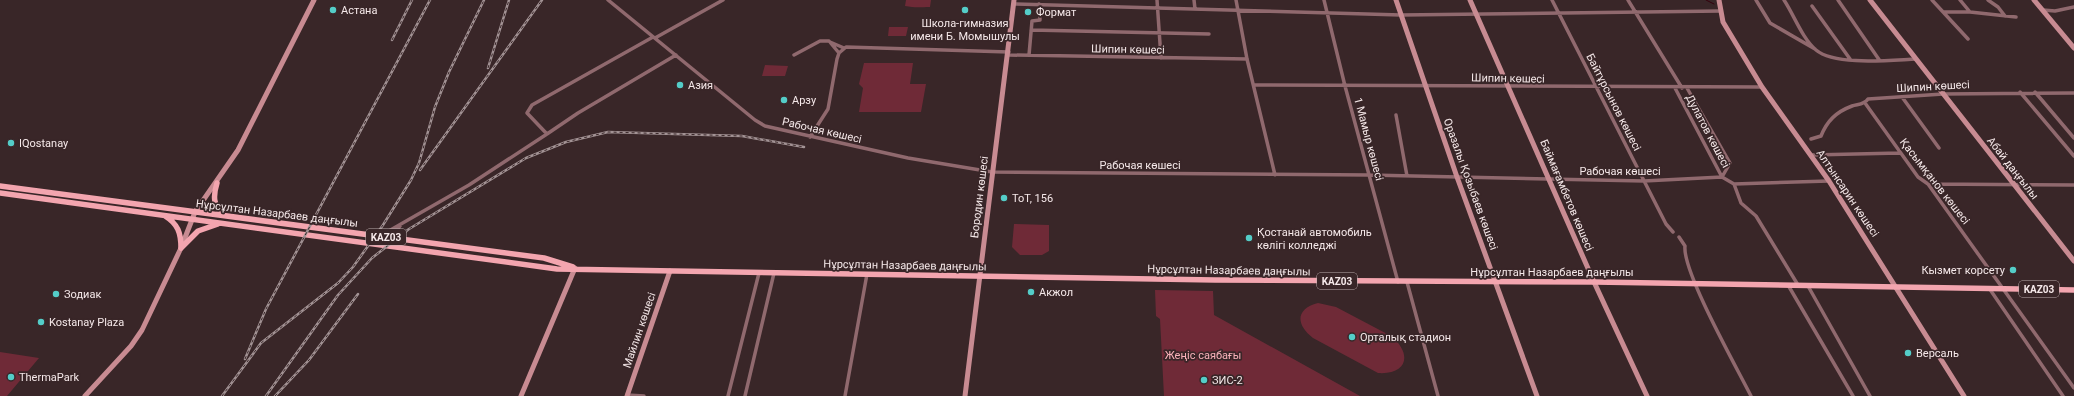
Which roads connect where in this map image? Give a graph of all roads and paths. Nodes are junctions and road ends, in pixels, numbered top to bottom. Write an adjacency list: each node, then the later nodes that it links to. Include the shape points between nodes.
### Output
1 (314, 0): 93 (street, via 238,150)
2 (608, 0): 44 (street, Рабочая көшесі)
3 (723, 0): 44 (street)
4 (1086, 0): 24 (street)
5 (1157, 0): 27 (street)
6 (1194, 0): 28 (street)
7 (1236, 0): 30 (street)
8 (1324, 0): 36 (street, 1 Мамыр көшесі)
9 (1396, 0): 38 (street, Оразалы Қозыбаев көшесі)
10 (1470, 0): 37 (street, Баймағамбетов көшесі)
11 (1552, 0): 35 (street, Байтұрсынов көшесі)
12 (1628, 0): 32 (street, Дулатов көшесі)
13 (1719, 0): 31 (street, Алтынсарин көшесі)
14 (1756, 0): 49 (street, via 1770,23)
15 (1784, 0): 49 (street)
16 (1838, 0): 59 (street)
17 (1870, 0): 58 (street, Абай даңғылы)
18 (1932, 0): 33 (street)
19 (1960, 0): 34 (street)
20 (1988, 0): 39 (street)
21 (2034, 0): 29 (street)
22 (1014, 2): 23 (street); 51 (street, Бородин көшесі)
23 (1039, 4): 24 (street); 41 (street, via 1040,20 1032,20)
24 (1086, 6): 27 (street)
25 (1812, 6): 57 (street)
26 (2074, 7): 29 (street, via 2055,11)
27 (1157, 8): 28 (street); 42 (street)
28 (1195, 9): 30 (street)
29 (2043, 10): 48 (street)
30 (1238, 11): 36 (street); 56 (street)
31 (1721, 11): 32 (street); 64 (street, Алтынсарин көшесі, via 1723,22)
32 (1635, 12): 35 (street); 67 (street, Дулатов көшесі)
33 (1943, 12): 34 (street); 45 (street)
34 (1970, 12): 39 (street)
35 (1558, 13): 37 (street); 65 (street, Байтұрсынов көшесі)
36 (1329, 14): 38 (street); 61 (street, 1 Мамыр көшесі)
37 (1476, 14): 38 (street); 63 (street, Баймағамбетов көшесі)
38 (1401, 15): 62 (street, Оразалы Қозыбаев көшесі)
39 (2005, 16): 40 (street)
40 (2016, 17)
41 (1031, 30): 42 (street); 54 (street)
42 (1159, 33): 43 (street); 55 (street)
43 (1209, 34)
44 (654, 37): 52 (street, Рабочая көшесі); 76 (street, via 532,105 527,113)
45 (1968, 39)
46 (829, 41): 47 (street, Шипин көшесі); 50 (street); 53 (street, via 820,41)
47 (844, 48): 50 (street); 51 (street, Шипин көшесі, via 849,46)
48 (2074, 48)
49 (1816, 49): 57 (street, via 1828,55)
50 (839, 53): 77 (street, via 828,108)
51 (1009, 53): 54 (street, Шипин көшесі); 84 (street, Бородин көшесі)
52 (676, 55): 76 (street, via 645,76 574,115); 77 (street, Рабочая көшесі, via 755,120 780,131)
53 (794, 55)
54 (1029, 55): 55 (street, Шипин көшесі)
55 (1161, 58): 56 (street, Шипин көшесі)
56 (1247, 59): 60 (street)
57 (1850, 59): 59 (street)
58 (1916, 60): 59 (street); 72 (street, Абай даңғылы)
59 (1880, 61)
60 (1254, 85): 61 (street, Шипин көшесі); 85 (street)
61 (1345, 86): 62 (street, Шипин көшесі); 86 (street, 1 Мамыр көшесі)
62 (1426, 86): 63 (street, Шипин көшесі); 88 (street, Оразалы Қозыбаев көшесі)
63 (1509, 87): 65 (street, Шипин көшесі); 89 (street, Баймағамбетов көшесі)
64 (1762, 87): 68 (street, Шипин көшесі); 82 (street, Алтынсарин көшесі)
65 (1596, 88): 66 (street, Шипин көшесі); 92 (street, Байтұрсынов көшесі)
66 (1675, 88): 67 (street, Шипин көшесі); 90 (street, Дулатов көшесі)
67 (1682, 88): 68 (street, Шипин көшесі)
68 (1687, 88): 90 (street, Дулатов көшесі, via 1730,163)
69 (2020, 92): 70 (street, Шипин көшесі); 72 (street, Шипин көшесі); 83 (street)
70 (2035, 92): 71 (street, Шипин көшесі); 79 (street)
71 (2074, 93)
72 (1943, 94): 73 (street, Шипин көшесі); 96 (street, Абай даңғылы)
73 (1902, 97): 74 (street, Шипин көшесі, via 1868,99); 80 (street)
74 (1865, 103): 78 (street, Шипин көшесі, via 1841,110 1825,125 1821,136); 81 (street, Қасымқанов көшесі)
75 (1396, 115): 87 (street)
76 (547, 134): 105 (street)
77 (810, 137): 84 (street, Рабочая көшесі, via 908,158)
78 (1811, 138)
79 (2074, 138)
80 (1939, 148)
81 (1900, 153): 82 (street); 95 (street, Қасымқанов көшесі, via 1918,177)
82 (1811, 155): 91 (street, Алтынсарин көшесі)
83 (2074, 156)
84 (992, 172): 85 (street, Рабочая көшесі); 117 (street, Бородин көшесі)
85 (1275, 175): 86 (street, Рабочая көшесі)
86 (1369, 175): 87 (street, Рабочая көшесі); 118 (street, 1 Мамыр көшесі)
87 (1407, 176): 88 (street, Рабочая көшесі)
88 (1457, 177): 89 (street, Рабочая көшесі); 120 (street, Оразалы Қозыбаев көшесі)
89 (1549, 178): 92 (street, Рабочая көшесі); 121 (street, Баймағамбетов көшесі)
90 (1723, 178): 92 (street, Рабочая көшесі); 94 (street)
91 (1829, 180): 94 (street); 126 (street, Алтынсарин көшесі)
92 (1644, 181): 106 (street, Байтұрсынов көшесі, via 1666,224)
93 (217, 183): 100 (street); 102 (main road, via 214,203)
94 (1732, 183): 124 (street, via 1746,211 1756,216)
95 (1928, 184): 96 (street); 128 (street, Қасымқанов көшесі)
96 (2013, 184): 97 (street); 111 (street, Абай даңғылы)
97 (2074, 185)
98 (0, 186): 100 (main road, Нұрсұлтан Назарбаев даңғылы / KАZ03)
99 (0, 193): 101 (main road, KАZ03)
100 (195, 212): 102 (main road, Нұрсұлтан Назарбаев даңғылы / KАZ03); 103 (street)
101 (161, 214): 103 (main road, KАZ03); 110 (main road, via 178,226)
102 (223, 215): 107 (main road, Нұрсұлтан Назарбаев даңғылы / KАZ03)
103 (192, 218): 104 (main road, Нұрсұлтан Назарбаев даңғылы / KАZ03); 110 (street)
104 (222, 223): 110 (main road, via 201,229); 112 (main road, Нұрсұлтан Назарбаев даңғылы / KАZ03, via 540,268)
105 (404, 223): 107 (street); 109 (street, via 395,233)
106 (1673, 232)
107 (378, 236): 109 (main road, Нұрсұлтан Назарбаев даңғылы / KАZ03)
108 (1679, 237): 122 (street, via 1685,246 1684,254)
109 (395, 238): 112 (main road, Нұрсұлтан Назарбаев даңғылы / KАZ03, via 544,258)
110 (181, 248): 131 (street, via 142,330 131,346)
111 (2074, 261)
112 (575, 268): 113 (main road, Нұрсұлтан Назарбаев даңғылы / KАZ03); 132 (street)
113 (670, 271): 114 (main road, Нұрсұлтан Назарбаев даңғылы / KАZ03); 133 (street, Майлин көшесі)
114 (759, 273): 115 (main road, Нұрсұлтан Назарбаев даңғылы / KАZ03); 135 (street)
115 (774, 273): 116 (main road, Нұрсұлтан Назарбаев даңғылы / KАZ03); 136 (street)
116 (866, 274): 117 (main road, Нұрсұлтан Назарбаев даңғылы / KАZ03); 137 (street)
117 (980, 276): 118 (main road, Нұрсұлтан Назарбаев даңғылы / KАZ03); 138 (street, Бородин көшесі)
118 (1398, 282): 119 (main road, Нұрсұлтан Назарбаев даңғылы / KАZ03)
119 (1407, 282): 120 (main road, Нұрсұлтан Назарбаев даңғылы / KАZ03); 139 (street)
120 (1495, 282): 121 (main road, Нұрсұлтан Назарбаев даңғылы / KАZ03); 140 (street, Оразалы Қозыбаев көшесі)
121 (1594, 282): 122 (main road, Нұрсұлтан Назарбаев даңғылы / KАZ03); 141 (street, Баймағамбетов көшесі)
122 (1695, 284): 123 (main road, Нұрсұлтан Назарбаев даңғылы / KАZ03); 142 (street)
123 (1788, 285): 124 (main road, Нұрсұлтан Назарбаев даңғылы / KАZ03); 143 (street)
124 (1798, 286): 125 (main road, Нұрсұлтан Назарбаев даңғылы / KАZ03)
125 (1808, 286): 126 (main road, Нұрсұлтан Назарбаев даңғылы / KАZ03); 144 (street)
126 (1898, 287): 127 (main road, Нұрсұлтан Назарбаев даңғылы / KАZ03); 145 (street, Алтынсарин көшесі)
127 (1989, 288): 128 (main road, Нұрсұлтан Назарбаев даңғылы / KАZ03); 146 (street)
128 (2005, 288): 129 (main road, Нұрсұлтан Назарбаев даңғылы / KАZ03); 130 (street, Қасымқанов көшесі)
129 (2074, 290)
130 (2074, 388)
131 (85, 396)
132 (521, 396)
133 (627, 396): 134 (street)
134 (644, 396)
135 (728, 396)
136 (745, 396)
137 (845, 396)
138 (965, 396)
139 (1438, 396)
140 (1537, 396)
141 (1647, 396)
142 (1751, 396)
143 (1853, 396)
144 (1870, 396)
145 (1964, 396)
146 (2063, 396)

